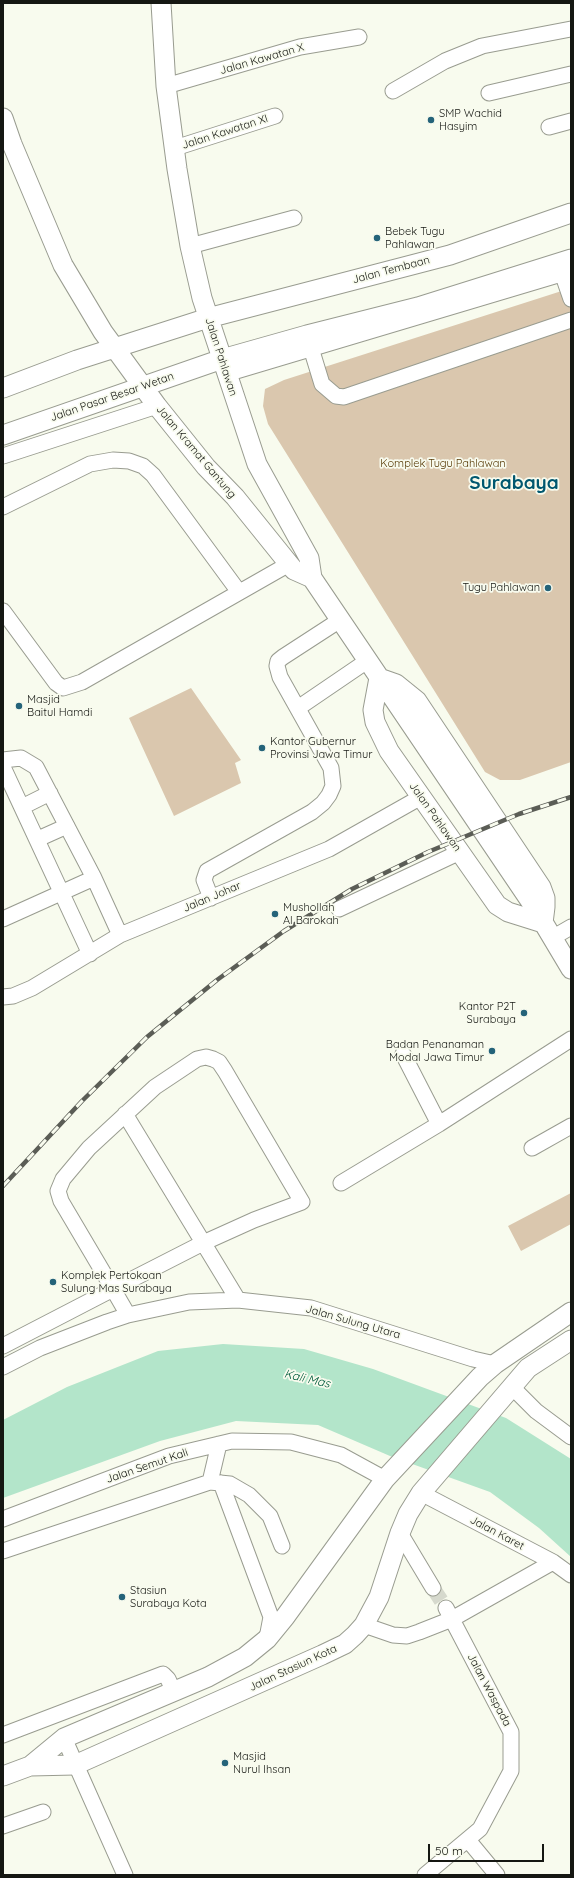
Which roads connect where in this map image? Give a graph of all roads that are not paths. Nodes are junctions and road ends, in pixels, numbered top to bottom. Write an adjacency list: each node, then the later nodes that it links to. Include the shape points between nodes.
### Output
1 (161, 3): 5 (main road, Jalan Pahlawan)
2 (571, 29): 6 (street, via 482,46 445,61)
3 (359, 37): 5 (street, Jalan Kawatan X, via 300,47)
4 (571, 74): 7 (street)
5 (166, 86): 13 (main road, Jalan Pahlawan)
6 (393, 91)
7 (489, 93)
8 (275, 116): 13 (street, Jalan Kawatan XI)
9 (3, 118): 12 (main road, Jalan Kramat Gantung)
10 (571, 121): 11 (street)
11 (549, 127)
12 (7, 145): 21 (main road, Jalan Kramat Gantung, via 63,265)
13 (175, 148): 16 (main road, Jalan Pahlawan)
14 (571, 213): 19 (main road, Jalan Tembaan, via 450,255)
15 (294, 218): 16 (street)
16 (190, 246): 19 (main road, Jalan Pahlawan)
17 (566, 267): 18 (street); 22 (street); 23 (main road, via 418,308 307,335)
18 (571, 299)
19 (208, 318): 21 (main road); 23 (main road, Jalan Pahlawan)
20 (571, 320): 22 (street, via 344,397 336,396 322,384)
21 (114, 348): 24 (main road, Jalan Kramat Gantung); 25 (main road)
22 (311, 348): 23 (street)
23 (224, 367): 24 (main road, Jalan Pasar Besar Wetan); 31 (main road, Jalan Pahlawan, via 257,464 309,558)
24 (142, 386): 26 (main road, Jalan Kramat Gantung); 27 (main road, Jalan Pasar Besar Wetan)
25 (3, 388)
26 (157, 406): 28 (street); 30 (main road, Jalan Kramat Gantung)
27 (3, 435)
28 (3, 456)
29 (3, 507): 32 (street, via 90,464 113,460 129,461 143,466 153,475)
30 (289, 564): 31 (main road, Jalan Kramat Gantung, via 294,570); 32 (street)
31 (312, 578): 34 (main road, Jalan Pahlawan)
32 (239, 592): 33 (street, via 82,682 63,688 48,673)
33 (3, 611)
34 (340, 620): 35 (main road, Jalan Pahlawan); 37 (street, via 278,661 277,669)
35 (367, 662): 36 (main road, Jalan Pahlawan); 37 (street)
36 (378, 678): 41 (main road, Jalan Pahlawan, via 373,710 375,722 389,751); 52 (main road, via 396,684 417,701 541,886 545,898)
37 (298, 708): 48 (street, via 331,768 333,786 329,795 312,812 207,871 204,880)
38 (3, 760): 40 (street, via 21,758 29,761 36,767)
39 (3, 767): 42 (street)
40 (50, 794): 42 (street); 43 (street)
41 (421, 797): 45 (main road, Jalan Pahlawan); 48 (street, Jalan Johar, via 329,849)
42 (22, 807): 44 (street)
43 (67, 826): 44 (street); 46 (street)
44 (38, 839): 47 (street)
45 (460, 852): 49 (street); 52 (main road, Jalan Pahlawan, via 497,905)
46 (94, 878): 47 (street); 53 (street)
47 (62, 893): 50 (street); 54 (street)
48 (211, 898): 53 (street, Jalan Johar)
49 (339, 909)
50 (3, 919)
51 (571, 927): 52 (street)
52 (548, 930): 55 (main road)
53 (120, 936): 54 (street, Jalan Johar)
54 (90, 954): 56 (street, Jalan Johar, via 32,988 13,996)
55 (571, 969)
56 (3, 997)
57 (571, 1039): 60 (street)
58 (404, 1054): 60 (street)
59 (125, 1114): 64 (street); 64 (street, via 155,1087 197,1059 213,1059 219,1062 225,1071 302,1202); 65 (street, via 89,1148 63,1179 58,1191 61,1201)
60 (439, 1124): 63 (street)
61 (571, 1126): 62 (street)
62 (532, 1148)
63 (341, 1183)
64 (203, 1243): 65 (street); 66 (street)
65 (113, 1289): 68 (street); 70 (street)
66 (238, 1300): 68 (street, Jalan Sulung Utara, via 189,1302); 71 (street, Jalan Sulung Utara, via 311,1308)
67 (571, 1312): 71 (main road, Jalan Stasiun Kota)
68 (128, 1316): 72 (street, Jalan Sulung Utara, via 40,1348)
69 (571, 1340): 73 (main road, Jalan Stasiun Kota, via 528,1368)
70 (3, 1346)
71 (495, 1364): 76 (main road, Jalan Stasiun Kota)
72 (3, 1367)
73 (507, 1391): 74 (street); 78 (main road, Jalan Stasiun Kota)
74 (571, 1437)
75 (219, 1444): 76 (street, Jalan Semut Kali, via 232,1441 291,1442 341,1455); 77 (street); 79 (street, Jalan Semut Kali, via 169,1456)
76 (385, 1479): 88 (main road, Jalan Stasiun Kota)
77 (215, 1483): 81 (street, via 230,1484 249,1495 270,1516); 82 (street); 88 (street, via 271,1617)
78 (427, 1486): 80 (main road, Jalan Stasiun Kota, via 408,1514); 83 (street, Jalan Karet)
79 (3, 1519)
80 (400, 1533): 85 (street); 87 (main road, Jalan Stasiun Kota, via 379,1597)
81 (282, 1546)
82 (3, 1551)
83 (553, 1562): 84 (street, Jalan Karet); 86 (street)
84 (571, 1575)
85 (434, 1588)
86 (449, 1613): 87 (street, via 407,1636 393,1635); 97 (street, Jalan Waspada, via 511,1732 511,1771 480,1829)
87 (364, 1625): 92 (main road, Jalan Stasiun Kota, via 344,1644 322,1656)
88 (267, 1639): 89 (main road, Jalan Stasiun Kota, via 245,1657)
89 (174, 1692): 90 (street, via 168,1678 163,1674); 91 (main road, Jalan Stasiun Kota)
90 (3, 1735)
91 (64, 1738): 92 (street); 93 (main road, Jalan Stasiun Kota)
92 (75, 1765): 93 (main road, Jalan Stasiun Kota); 98 (street)
93 (30, 1766): 94 (main road, Jalan Stasiun Kota)
94 (3, 1776)
95 (43, 1812): 96 (street)
96 (3, 1826)
97 (468, 1840): 99 (street, Jalan Waspada); 100 (street)
98 (125, 1875)
99 (426, 1875)
100 (497, 1875)

